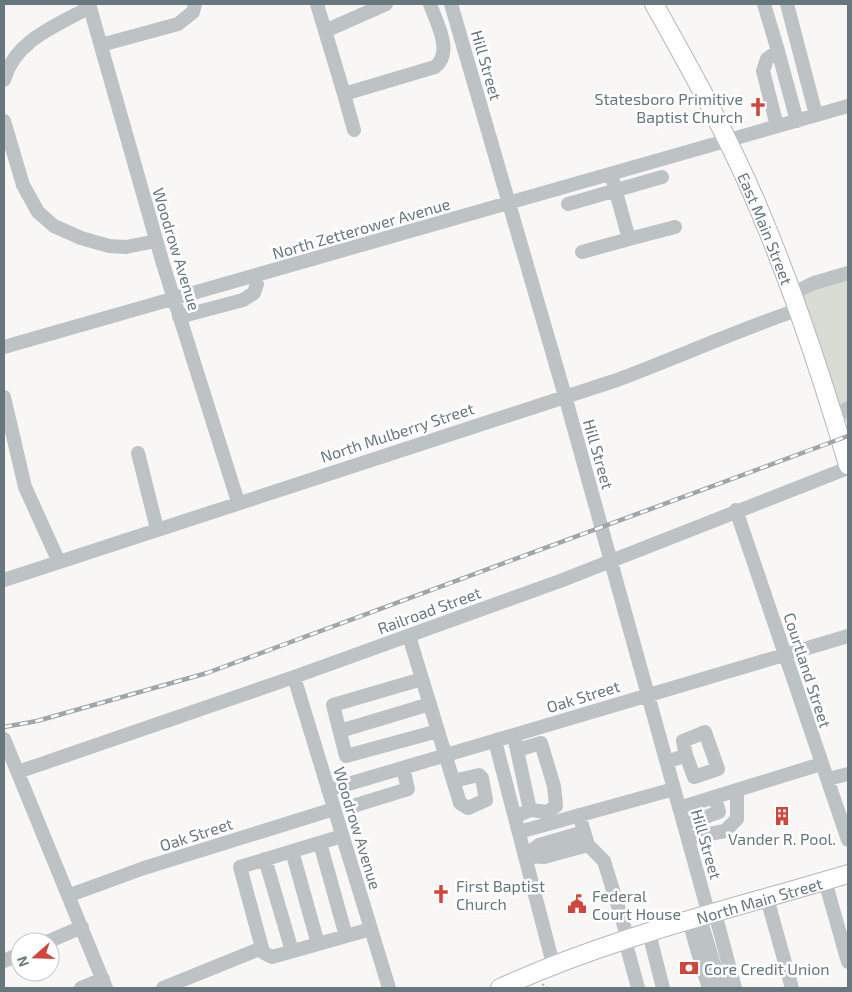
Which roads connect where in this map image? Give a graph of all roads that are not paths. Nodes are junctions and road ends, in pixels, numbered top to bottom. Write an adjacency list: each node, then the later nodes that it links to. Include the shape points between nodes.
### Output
1 (195, 4): 11 (street, via 194,12 178,24)
2 (317, 4): 10 (street)
3 (386, 4): 10 (street)
4 (430, 4): 14 (street, via 445,51 442,61 435,67)
5 (451, 4): 25 (street, Hill Street)
6 (654, 4): 21 (main road, East Main Street)
7 (764, 4): 12 (street)
8 (787, 4): 16 (street)
9 (89, 5): 11 (street, Woodrow Avenue); 13 (street, via 20,48 8,65)
10 (325, 31): 14 (street)
11 (100, 45): 29 (street, Woodrow Avenue)
12 (778, 52): 18 (street); 19 (street, via 767,59 763,71)
13 (4, 80)
14 (344, 94): 20 (street)
15 (848, 106): 16 (street, North Zetterower Avenue)
16 (816, 116): 18 (street, North Zetterower Avenue)
17 (4, 121): 29 (street, via 23,185 38,212 54,226 109,246 126,247)
18 (797, 121): 19 (street, North Zetterower Avenue)
19 (777, 126): 21 (street, North Zetterower Avenue)
20 (354, 130)
21 (727, 140): 22 (street, North Zetterower Avenue); 33 (main road, East Main Street)
22 (611, 174): 24 (street); 25 (street, North Zetterower Avenue)
23 (662, 177): 24 (street)
24 (616, 190): 26 (street); 28 (street)
25 (508, 204): 32 (street, North Zetterower Avenue); 38 (street, Hill Street)
26 (568, 204)
27 (675, 227): 28 (street)
28 (629, 240): 30 (street)
29 (156, 241): 34 (street, Woodrow Avenue)
30 (582, 252)
31 (848, 273): 33 (street)
32 (255, 276): 34 (street, North Zetterower Avenue); 36 (street, via 254,293 243,300)
33 (793, 293): 35 (main road, East Main Street)
34 (174, 299): 36 (street, Woodrow Avenue); 37 (street, North Zetterower Avenue)
35 (797, 310): 38 (street, North Mulberry Street, via 723,336 656,365); 41 (main road, East Main Street)
36 (179, 317): 45 (street, Woodrow Avenue)
37 (4, 347)
38 (565, 396): 45 (street, North Mulberry Street); 48 (street, Hill Street)
39 (4, 397): 49 (street, via 25,487)
40 (848, 408): 41 (street)
41 (834, 418): 42 (main road); 44 (main road, East Main Street)
42 (848, 440)
43 (138, 453): 47 (street)
44 (848, 467): 46 (street, Railroad Street)
45 (238, 502): 47 (street, North Mulberry Street)
46 (736, 510): 48 (street, Railroad Street); 53 (street, Courtland Street)
47 (157, 529): 49 (street, North Mulberry Street)
48 (611, 560): 51 (street, Railroad Street); 56 (street, Hill Street)
49 (59, 562): 50 (street, North Mulberry Street)
50 (4, 580)
51 (409, 636): 54 (street, Railroad Street); 55 (street)
52 (848, 636): 53 (street, Oak Street)
53 (785, 656): 56 (street, Oak Street); 69 (street, Courtland Street)
54 (294, 677): 71 (street, Railroad Street); 76 (street, Woodrow Avenue)
55 (422, 679): 57 (street); 59 (street, via 333,706)
56 (648, 695): 58 (street, Oak Street); 68 (street, Hill Street)
57 (430, 704): 59 (street); 60 (street)
58 (532, 730): 61 (street, Oak Street); 64 (street)
59 (340, 731): 60 (street, via 346,756)
60 (438, 731): 67 (street)
61 (513, 736): 63 (street, Oak Street); 65 (street)
62 (4, 739): 71 (street)
63 (495, 741): 67 (street, Oak Street); 84 (street)
64 (535, 745): 65 (street); 82 (street, via 541,743 546,757 556,806 547,812)
65 (517, 750): 82 (street)
66 (686, 755): 68 (street)
67 (445, 756): 70 (street, Oak Street); 74 (street)
68 (666, 762): 75 (street, Hill Street)
69 (821, 764): 73 (street, Courtland Street); 77 (street)
70 (403, 768): 76 (street, Oak Street); 79 (street, via 408,789)
71 (18, 772): 96 (street)
72 (848, 774): 73 (street)
73 (828, 779): 89 (street, Courtland Street)
74 (453, 781)
75 (674, 789): 80 (street, Hill Street); 83 (street)
76 (328, 790): 81 (street, Woodrow Avenue)
77 (737, 790): 78 (street); 86 (street, via 737,818 725,831)
78 (715, 797): 80 (street); 86 (street, via 719,812)
79 (353, 806)
80 (679, 808): 86 (street, Hill Street)
81 (334, 809): 87 (street, Woodrow Avenue); 96 (street, Oak Street, via 144,868)
82 (530, 810): 84 (street)
83 (579, 815): 85 (street); 88 (street)
84 (515, 817): 85 (street)
85 (519, 832): 92 (street)
86 (686, 832): 98 (street, Hill Street)
87 (342, 836): 90 (street); 100 (street, Woodrow Avenue)
88 (586, 838): 92 (street, via 539,845); 104 (street, via 604,861)
89 (848, 840)
90 (320, 843): 91 (street); 103 (street)
91 (292, 851): 93 (street); 105 (street)
92 (525, 856): 109 (street)
93 (265, 859): 106 (street, via 242,865 240,870); 107 (street)
94 (848, 874): 95 (main road, North Main Street)
95 (825, 881): 97 (main road, North Main Street); 108 (street)
96 (70, 896): 99 (street)
97 (767, 898): 98 (main road, North Main Street); 120 (street)
98 (703, 917): 101 (main road, North Main Street); 117 (street, via 700,959); 118 (street); 119 (street)
99 (82, 927): 102 (street); 110 (street)
100 (371, 929): 103 (street); 113 (street, Woodrow Avenue)
101 (649, 933): 104 (main road, North Main Street); 116 (street)
102 (60, 936)
103 (346, 936): 105 (street)
104 (627, 939): 109 (main road, North Main Street); 115 (street)
105 (318, 944): 107 (street)
106 (262, 948): 107 (street, via 272,957); 112 (street)
107 (292, 951)
108 (848, 962)
109 (553, 964): 114 (main road, North Main Street)
110 (104, 984): 111 (street)
111 (81, 988)
112 (163, 988)
113 (389, 988)
114 (500, 988)
115 (638, 988)
116 (663, 988)
117 (709, 988)
118 (721, 988)
119 (735, 988)
120 (792, 988)

